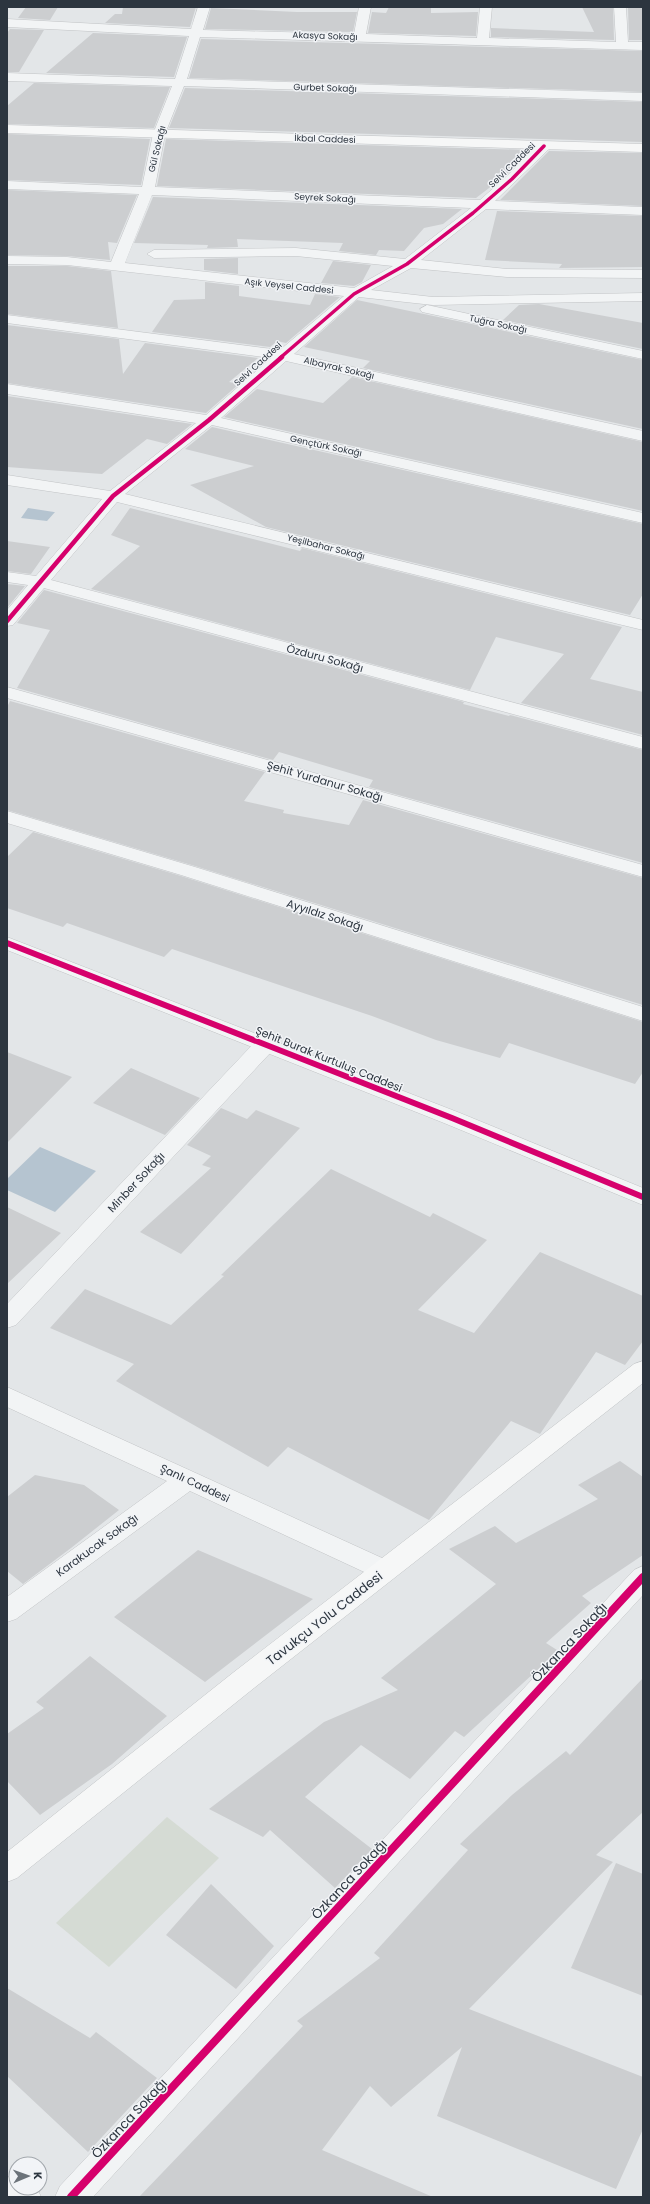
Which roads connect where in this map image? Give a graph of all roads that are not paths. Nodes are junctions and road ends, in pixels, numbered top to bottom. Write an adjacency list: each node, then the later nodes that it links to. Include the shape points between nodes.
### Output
1 (204, 7): 8 (street, Gül Sokağı)
2 (365, 7): 9 (street)
3 (486, 7): 10 (street)
4 (620, 7): 11 (street)
5 (70, 13): 7 (street)
6 (7, 24): 7 (street, Akasya Sokağı)
7 (65, 25): 8 (street, Akasya Sokağı)
8 (196, 33): 9 (street, Akasya Sokağı); 14 (street, Gül Sokağı)
9 (359, 38): 10 (street, Akasya Sokağı)
10 (484, 41): 11 (street, Akasya Sokağı)
11 (622, 45): 12 (street, Akasya Sokağı)
12 (643, 46)
13 (7, 77): 14 (street, Gurbet Sokağı)
14 (179, 84): 15 (street, Gurbet Sokağı); 17 (street, Gül Sokağı)
15 (643, 97)
16 (7, 129): 17 (main road, İkbal Caddesi)
17 (159, 134): 18 (main road, İkbal Caddesi); 21 (street, Gül Sokağı)
18 (544, 146): 19 (main road, İkbal Caddesi); 22 (street, Selvi Caddesi)
19 (643, 148)
20 (7, 185): 21 (street, Seyrek Sokağı)
21 (148, 189): 22 (street, Seyrek Sokağı); 27 (street, Gül Sokağı)
22 (483, 205): 23 (street, Seyrek Sokağı); 26 (street, Selvi Caddesi)
23 (643, 211)
24 (154, 254): 26 (street, via 296,252)
25 (7, 260): 27 (street, Aşık Veysel Caddesi, via 67,261)
26 (407, 264): 28 (street, via 507,273); 29 (street, Selvi Caddesi)
27 (116, 267): 29 (street, Aşık Veysel Caddesi)
28 (643, 274)
29 (354, 294): 30 (street, Aşık Veysel Caddesi, via 433,301); 32 (street, Selvi Caddesi); 33 (street, Tuğra Sokağı)
30 (643, 297)
31 (7, 319): 32 (street, Albayrak Sokağı)
32 (281, 355): 35 (street, Selvi Caddesi); 36 (street, Albayrak Sokağı)
33 (643, 355)
34 (7, 389): 35 (street, Gençtürk Sokağı)
35 (209, 420): 38 (street, Selvi Caddesi); 39 (street, Gençtürk Sokağı)
36 (643, 436)
37 (7, 480): 38 (street, Yeşilbahar Sokağı)
38 (113, 496): 41 (street, Selvi Caddesi); 43 (street, Yeşilbahar Sokağı)
39 (643, 518)
40 (7, 577): 41 (street, Özduru Sokağı)
41 (40, 582): 42 (street, Selvi Caddesi); 45 (street, Özduru Sokağı)
42 (7, 621)
43 (643, 625)
44 (7, 692): 47 (street, Şehit Yurdanur Sokağı)
45 (643, 743)
46 (7, 817): 49 (street, Ayyıldız Sokağı)
47 (643, 871)
48 (7, 943): 50 (street, Şehit Burak Kurtuluş Caddesi)
49 (643, 1014)
50 (265, 1045): 51 (street, Şehit Burak Kurtuluş Caddesi); 52 (street, Minber Sokağı)
51 (643, 1197)
52 (7, 1319)
53 (643, 1370): 56 (main road, Tavukçu Yolu Caddesi)
54 (7, 1396): 55 (street, Şanlı Caddesi)
55 (188, 1479): 56 (street, Şanlı Caddesi); 58 (street, Karakucak Sokağı)
56 (384, 1570): 59 (main road, Tavukçu Yolu Caddesi)
57 (643, 1577): 60 (street, Özkanca Sokağı)
58 (7, 1611)
59 (7, 1868)
60 (71, 2197)

